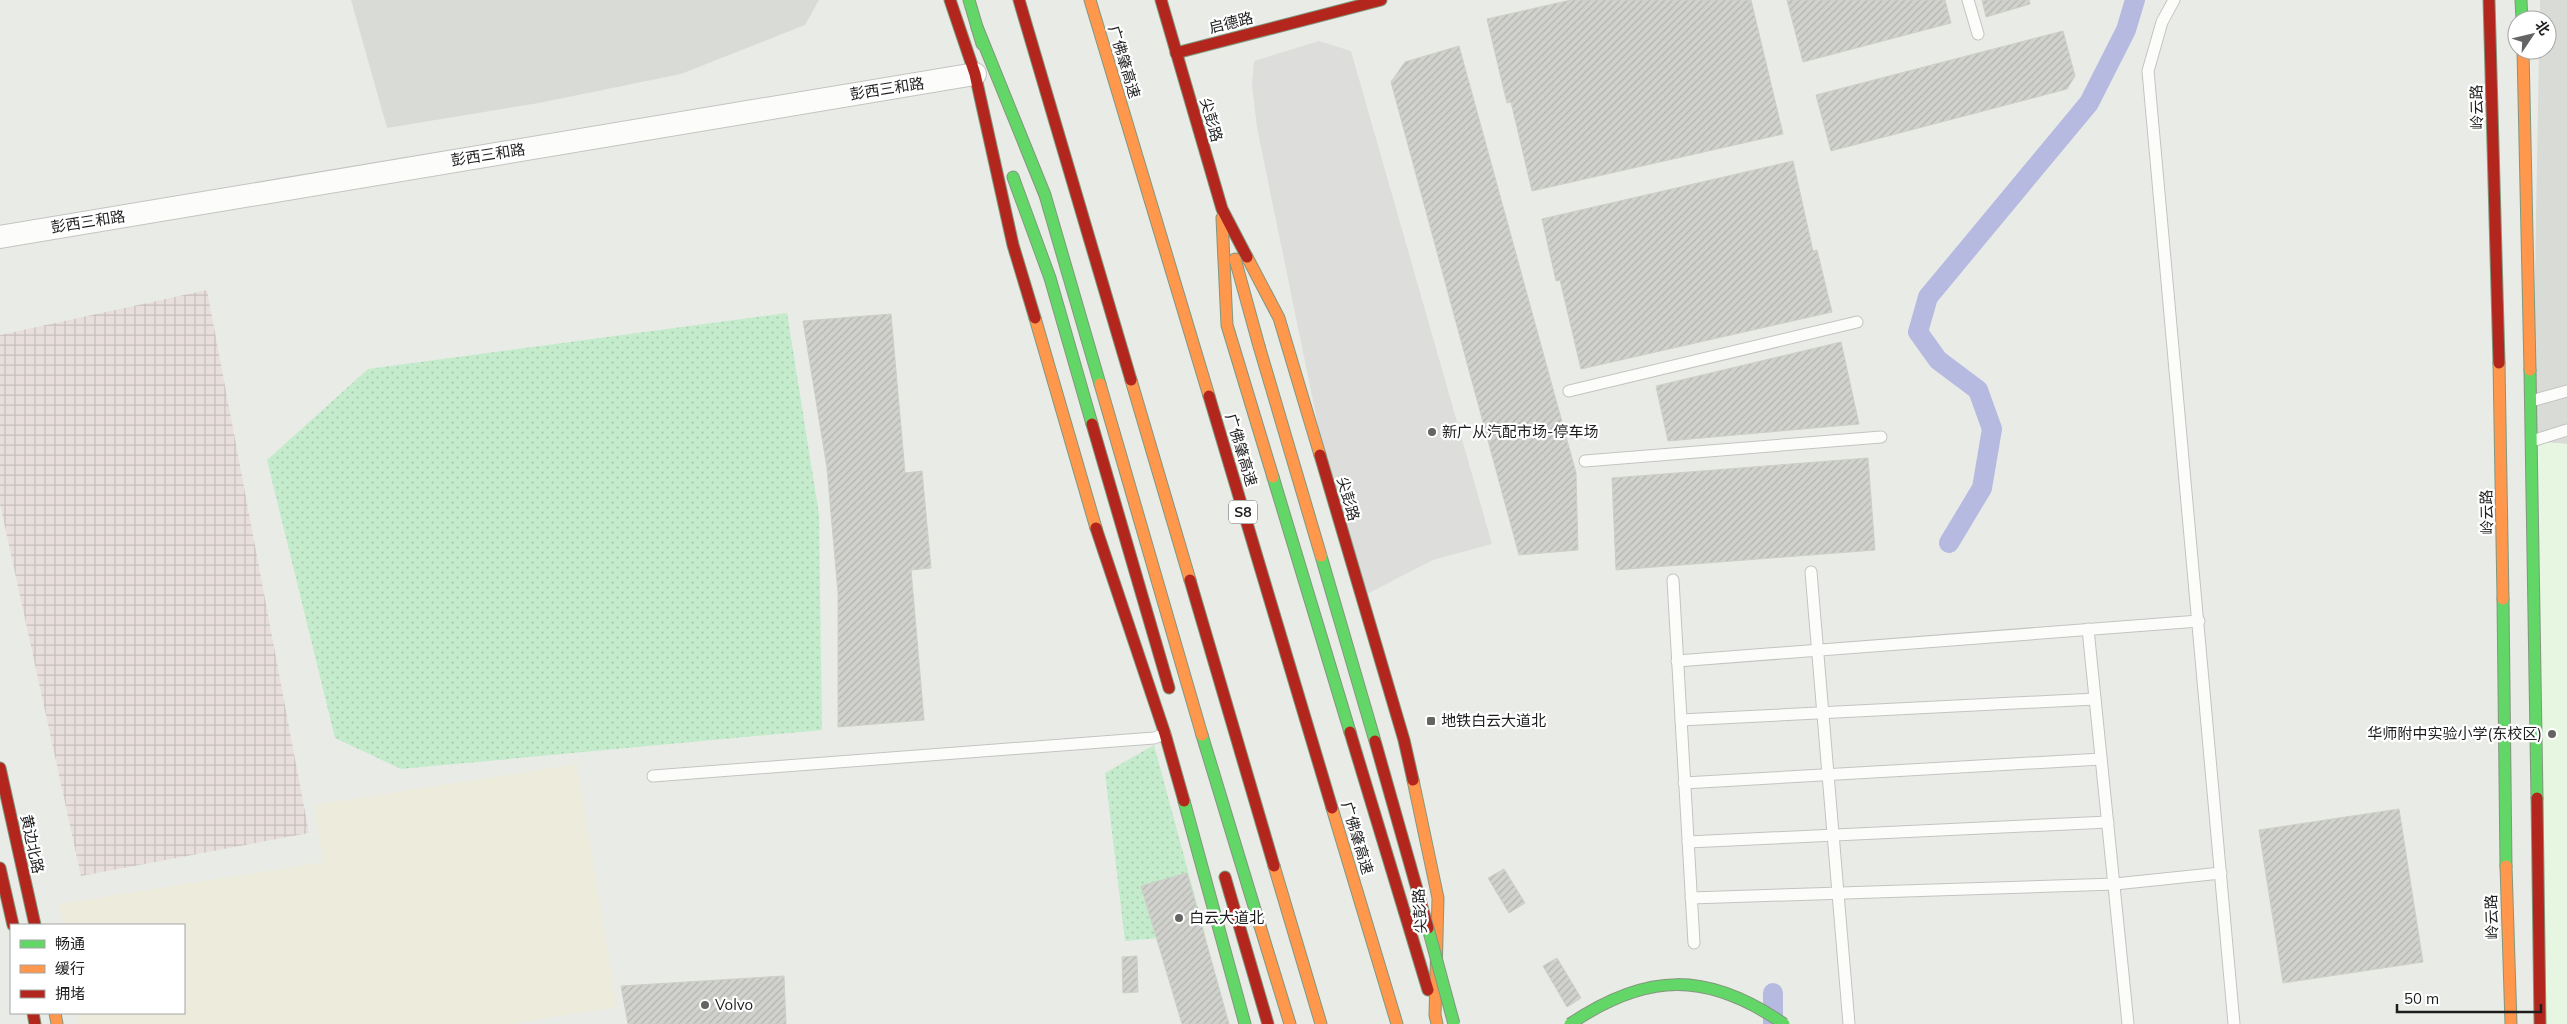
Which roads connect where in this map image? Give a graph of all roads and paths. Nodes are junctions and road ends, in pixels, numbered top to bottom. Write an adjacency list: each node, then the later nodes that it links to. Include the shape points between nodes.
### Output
1 (950, 0): 14 (main road)
2 (969, 0): 10 (main road)
3 (1019, 0): 58 (main road)
4 (1090, 0): 59 (main road, 广佛肇高速 / S8)
5 (1161, 0): 12 (main road, 尖彭路)
6 (1381, 0): 12 (main road, 启德路)
7 (1968, 0): 11 (lane)
8 (2174, 0): 28 (lane, via 2162,22 2148,71)
9 (2490, 0): 66 (main road, 岭云路)
10 (977, 27): 15 (main road); 55 (main road, via 1045,195 1200,728)
11 (1978, 34)
12 (1176, 52): 16 (main road, 尖彭路)
13 (2523, 60): 21 (main road)
14 (975, 74): 17 (street, 彭西三和路); 32 (main road, via 1011,164 1050,278); 36 (main road, via 1013,245 1097,530)
15 (1009, 138)
16 (1222, 209): 54 (main road, via 1227,325); 54 (main road, 尖彭路, via 1279,318 1404,740 1438,898); 60 (main road, bridge, via 1412,867)
17 (0, 237)
18 (1857, 322): 20 (lane)
19 (2567, 390): 21 (lane)
20 (1569, 391)
21 (2532, 402): 24 (main road)
22 (2567, 430): 24 (lane)
23 (1881, 437): 25 (lane)
24 (2532, 441): 67 (main road)
25 (1584, 461)
26 (1811, 572): 30 (lane)
27 (1673, 580): 31 (lane)
28 (2199, 621): 29 (lane); 47 (lane)
29 (2088, 629): 30 (lane); 33 (lane)
30 (1818, 650): 31 (lane); 34 (lane)
31 (1678, 661): 35 (lane)
32 (1171, 695)
33 (2095, 699): 34 (lane); 37 (lane)
34 (1823, 713): 35 (lane); 39 (lane)
35 (1681, 720): 41 (lane)
36 (1165, 734): 40 (lane, via 1154,738); 56 (main road)
37 (2101, 759): 39 (lane); 42 (lane)
38 (0, 768): 52 (main road, 黄边北路)
39 (1828, 775): 41 (lane); 43 (lane)
40 (653, 776)
41 (1684, 783): 44 (lane)
42 (2108, 822): 43 (lane); 48 (lane)
43 (1833, 835): 44 (lane); 49 (lane)
44 (1688, 842): 50 (lane)
45 (1221, 865): 57 (main road)
46 (0, 868): 51 (main road)
47 (2221, 873): 48 (lane); 65 (lane)
48 (2115, 884): 49 (lane); 64 (lane)
49 (1838, 893): 50 (lane); 63 (lane)
50 (1691, 898): 53 (lane)
51 (13, 924)
52 (34, 924)
53 (1694, 943)
54 (1436, 1021)
55 (1290, 1022)
56 (1245, 1024)
57 (1268, 1024)
58 (1322, 1024)
59 (1396, 1024)
60 (1454, 1024)
61 (1570, 1024): 62 (main road, bridge, via 1596,1006 1628,992 1672,984 1704,986 1742,997)
62 (1784, 1024)
63 (1849, 1024)
64 (2128, 1024)
65 (2234, 1024)
66 (2511, 1024)
67 (2540, 1024)

